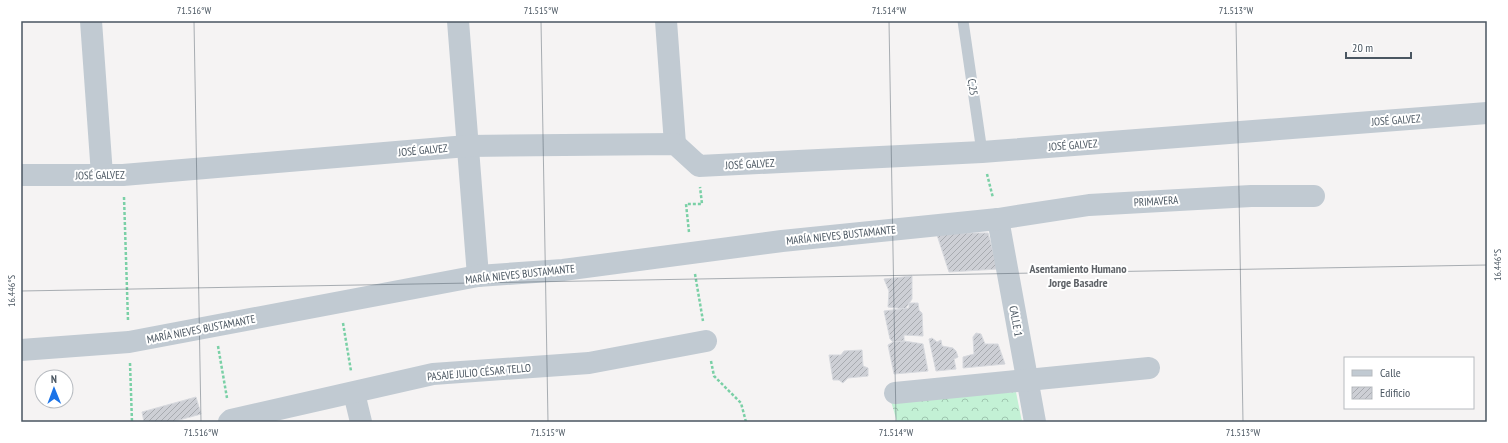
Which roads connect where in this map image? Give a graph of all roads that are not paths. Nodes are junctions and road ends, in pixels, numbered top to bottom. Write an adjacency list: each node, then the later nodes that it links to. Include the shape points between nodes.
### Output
1 (91, 21): 10 (street)
2 (458, 21): 7 (street)
3 (666, 21): 6 (street)
4 (964, 21): 8 (lane, C,25)
5 (1487, 113): 8 (street, JOSÉ GALVEZ)
6 (675, 144): 7 (street, JOSÉ GALVEZ); 8 (street, JOSÉ GALVEZ, via 699,166)
7 (468, 146): 10 (street, JOSÉ GALVEZ); 13 (street)
8 (982, 152)
9 (21, 175): 10 (street, JOSÉ GALVEZ)
10 (102, 175)
11 (1314, 196): 12 (street, PRIMAVERA, via 1251,196 1090,204)
12 (998, 219): 13 (street, MARÍA NIEVES BUSTAMANTE, via 782,241 563,270); 17 (street, CALLE 1)
13 (478, 276): 15 (street, MARÍA NIEVES BUSTAMANTE, via 129,342)
14 (706, 341): 18 (street, PASAJE JULIO CÉSAR TELLO, via 589,363 433,374)
15 (21, 350)
16 (1149, 368): 17 (street)
17 (1027, 380): 19 (street); 22 (street, CALLE 1)
18 (354, 393): 20 (street, PASAJE JULIO CÉSAR TELLO); 21 (street)
19 (895, 393)
20 (230, 421)
21 (361, 422)
22 (1035, 422)

